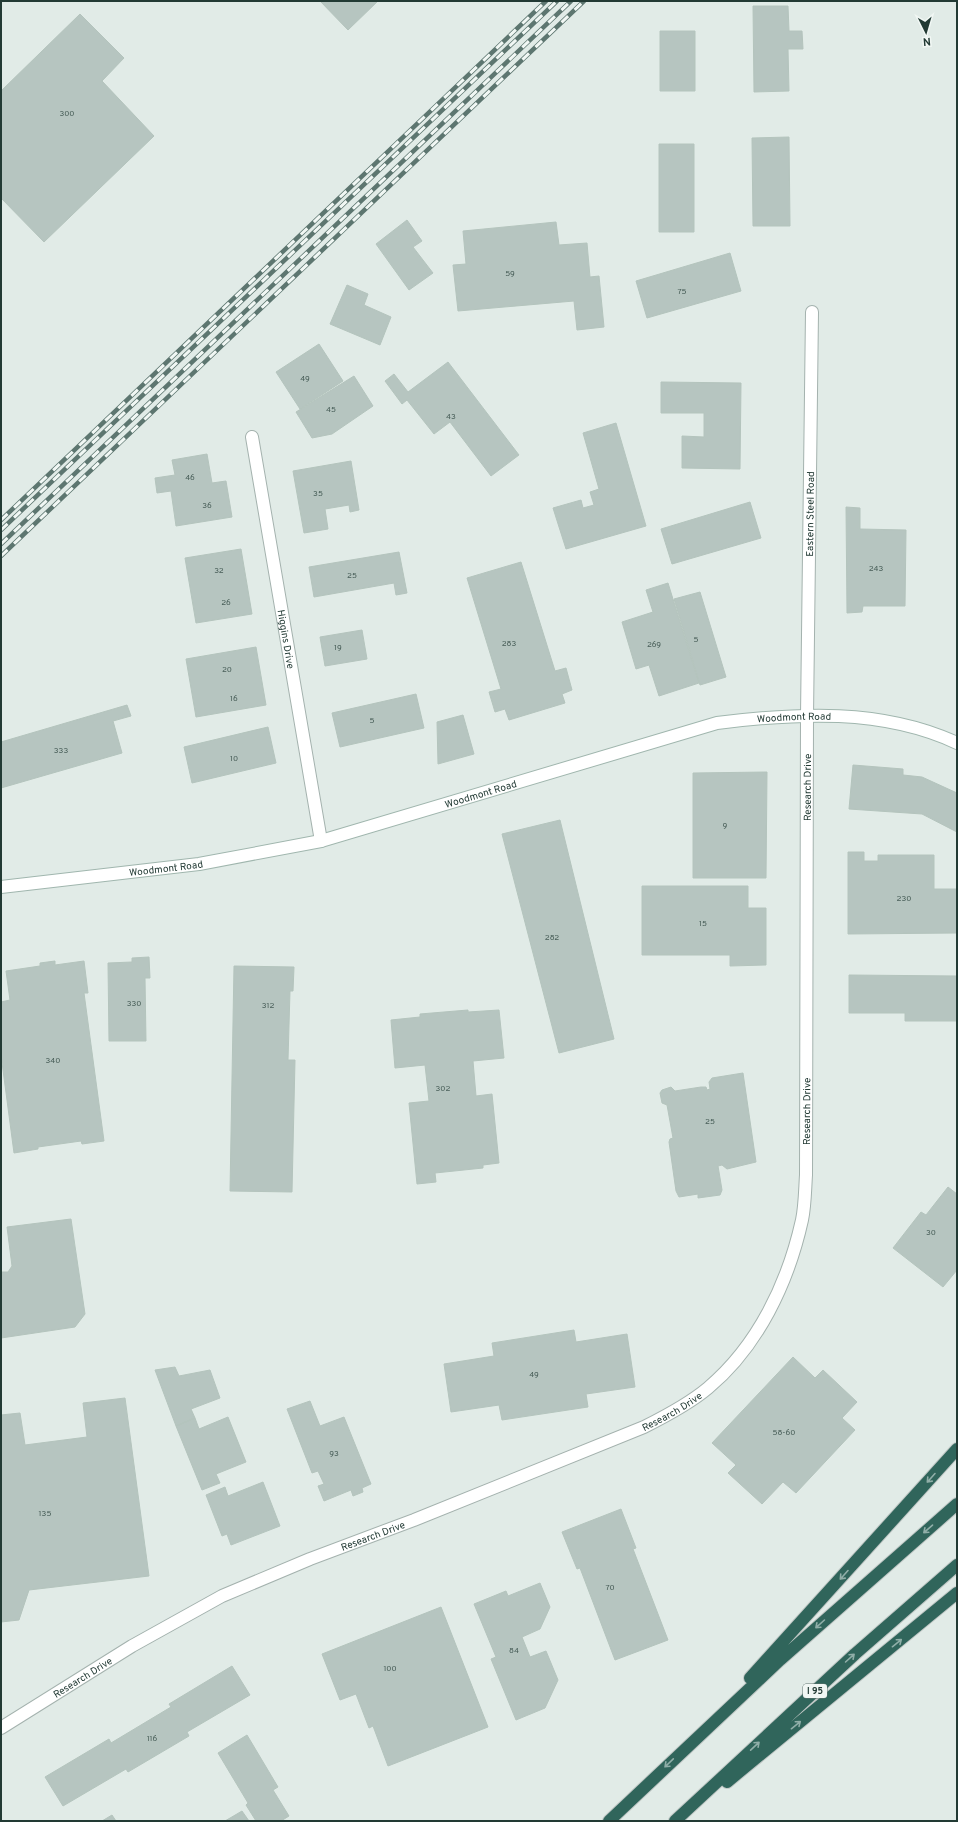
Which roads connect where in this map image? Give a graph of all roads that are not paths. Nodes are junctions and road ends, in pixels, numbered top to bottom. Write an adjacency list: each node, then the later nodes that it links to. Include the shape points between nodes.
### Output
1 (812, 312): 3 (street, Eastern Steel Road)
2 (252, 437): 5 (street, Higgins Drive)
3 (807, 716): 4 (street, Woodmont Road, via 838,715 884,721); 5 (street, Woodmont Road, via 762,717 717,723); 11 (street, Research Drive, via 806,1167 802,1219 791,1262 775,1298 757,1331 734,1362 709,1388 680,1408 644,1427 222,1596 132,1646)
4 (957, 743)
5 (321, 840): 6 (street, Woodmont Road, via 199,864)
6 (1, 887)
7 (957, 1449): 12 (highway, one-way to 12)
8 (957, 1504): 12 (highway, one-way to 12, via 849,1598)
9 (957, 1565): 14 (highway, I 95, one-way to 9, via 820,1686)
10 (957, 1593): 15 (highway, one-way to 10)
11 (1, 1728)
12 (697, 1737): 13 (highway, one-way to 13)
13 (609, 1821)
14 (675, 1821)
15 (680, 1821)

